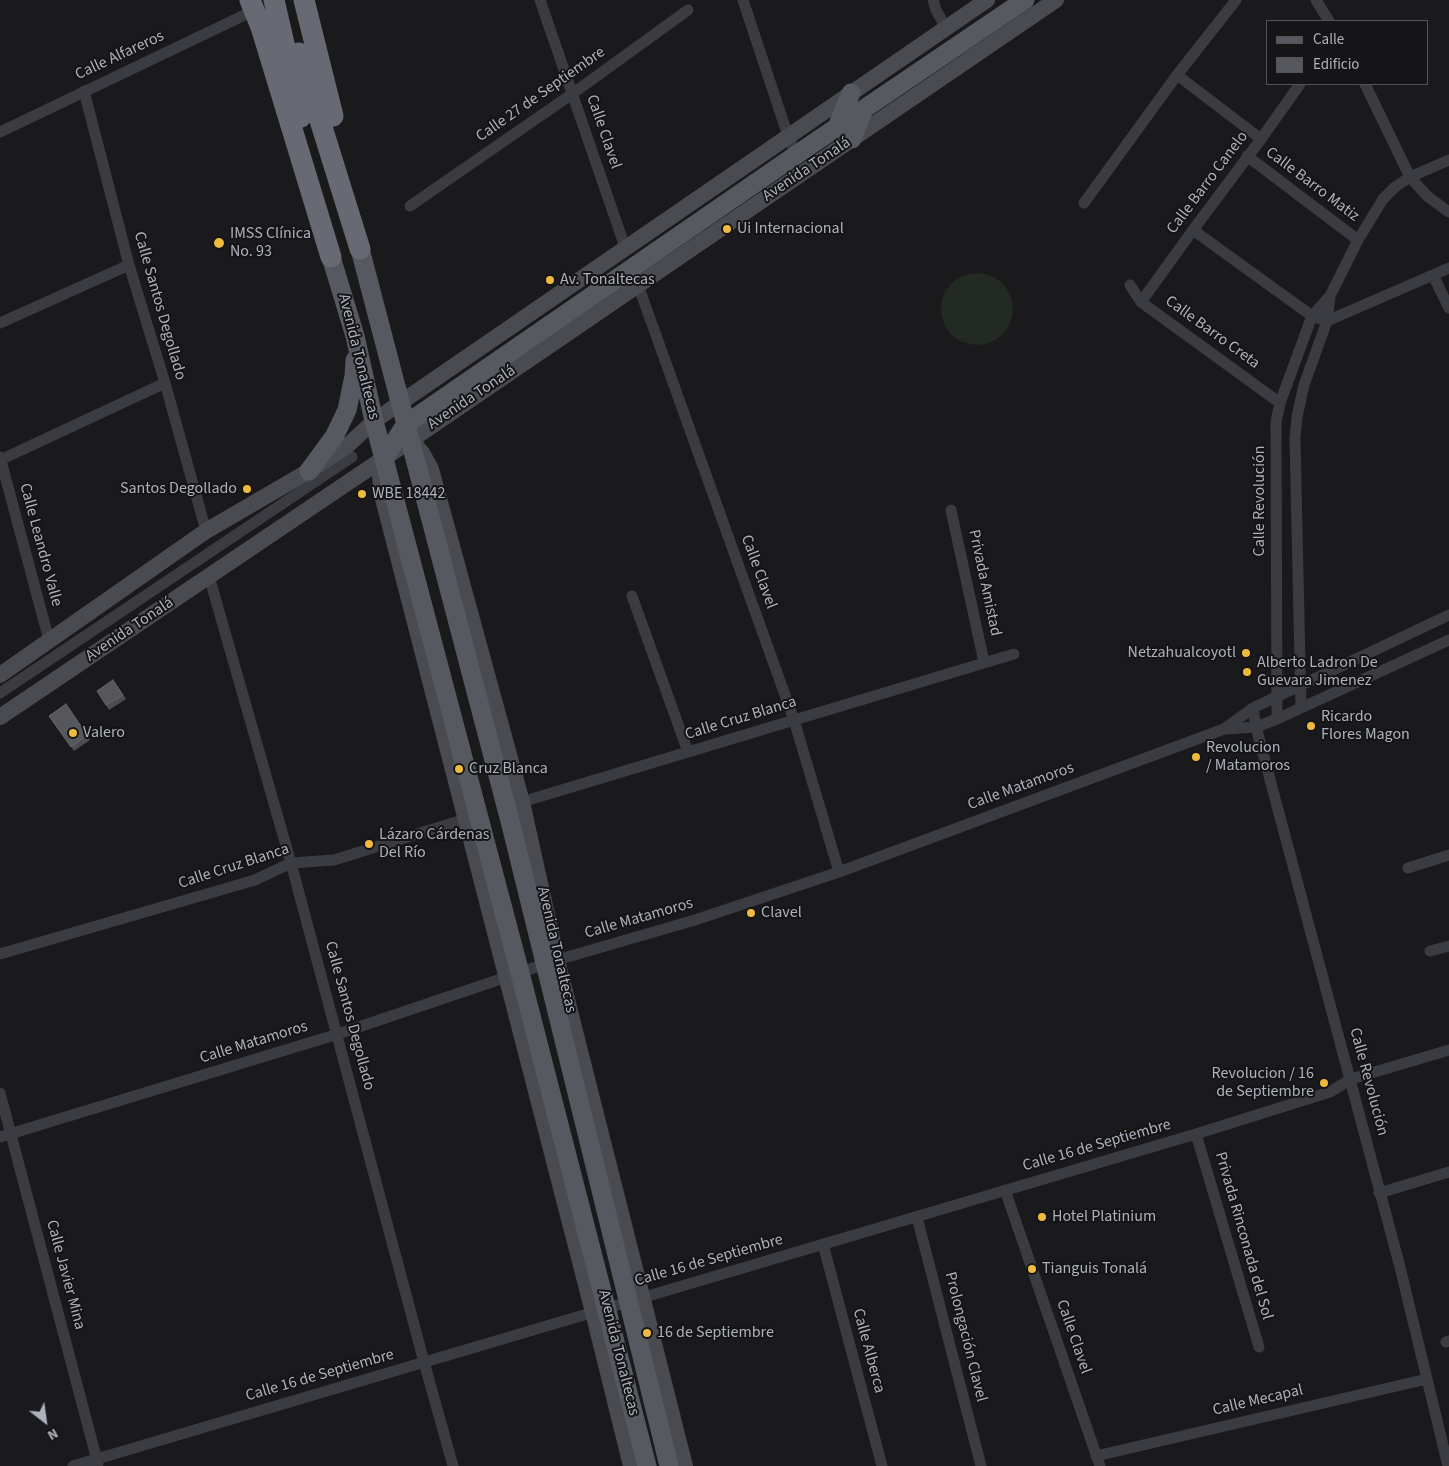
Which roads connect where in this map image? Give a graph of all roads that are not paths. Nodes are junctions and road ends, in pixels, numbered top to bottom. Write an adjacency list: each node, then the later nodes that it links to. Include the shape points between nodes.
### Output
1 (274, 0): 39 (highway)
2 (286, 0): 38 (highway, via 297,47)
3 (304, 0): 38 (highway, via 339,140)
4 (540, 0): 21 (street, Calle Clavel)
5 (743, 0): 25 (street)
6 (933, 0): 15 (street)
7 (987, 0): 15 (street)
8 (1025, 0): 22 (main road, Avenida Tonalá)
9 (1056, 0): 26 (street, Avenida Tonalá)
10 (1236, 0): 16 (street)
11 (1316, 0): 14 (street)
12 (252, 5): 19 (street, Calle Alfareros); 39 (highway)
13 (688, 10): 21 (street, Calle 27 de Septiembre)
14 (1328, 20)
15 (946, 28): 20 (street)
16 (1177, 75): 27 (street); 32 (street)
17 (1299, 85): 27 (street, Calle Barro Canelo)
18 (1365, 85): 31 (street)
19 (84, 90): 24 (street, Calle Alfareros); 40 (street, Calle Santos Degollado)
20 (851, 93): 23 (main road); 25 (street)
21 (572, 94): 33 (street, Calle 27 de Septiembre); 37 (street, Calle Clavel)
22 (864, 109): 23 (main road, Avenida Tonalá); 26 (main road)
23 (837, 127): 30 (main road, Avenida Tonalá)
24 (0, 132)
25 (788, 136): 30 (street); 37 (street)
26 (852, 139): 30 (street, Avenida Tonalá)
27 (1261, 139): 28 (street, Calle Barro Canelo)
28 (1247, 156): 35 (street, Calle Barro Canelo); 36 (street, Calle Barro Matiz)
29 (1449, 160): 31 (street, Calle Revolución)
30 (800, 164): 43 (street, Avenida Tonalá); 56 (main road, Avenida Tonalá)
31 (1410, 177): 34 (street, via 1427,196); 36 (street, Calle Revolución, via 1383,199)
32 (1084, 203)
33 (410, 206)
34 (1449, 212)
35 (1192, 230): 46 (street, Calle Barro Canelo); 48 (street)
36 (1358, 240): 45 (street, Calle Revolución)
37 (625, 247): 53 (street)
38 (360, 249): 53 (main road, Avenida Tonaltecas)
39 (331, 257): 51 (main road, Avenida Tonaltecas)
40 (129, 265): 50 (street); 52 (street, Calle Santos Degollado)
41 (1449, 268): 42 (street)
42 (1433, 276): 47 (street); 49 (street)
43 (638, 285): 56 (street, Avenida Tonalá); 78 (street, Calle Clavel)
44 (1130, 285): 46 (street, Calle Barro Creta)
45 (1330, 296): 48 (street, Calle Revolución); 49 (street, Calle Revolución)
46 (1141, 302): 54 (street, Calle Barro Creta)
47 (1449, 308)
48 (1312, 316): 49 (street); 54 (street, Calle Revolución)
49 (1327, 321): 71 (street, Calle Revolución, via 1304,385 1295,438)
50 (0, 323)
51 (355, 336): 55 (main road, Avenida Tonaltecas); 60 (main road, via 354,376 347,410 334,437)
52 (165, 383): 59 (street); 62 (street, Calle Santos Degollado)
53 (400, 403): 55 (street); 56 (main road, Avenida Tonaltecas)
54 (1280, 403): 73 (street, Calle Revolución, via 1276,422)
55 (374, 421): 56 (main road, Avenida Tonalá); 58 (main road, Avenida Tonaltecas); 60 (street, via 347,446)
56 (408, 432): 58 (main road, Avenida Tonalá); 82 (main road, Avenida Tonaltecas)
57 (352, 457): 72 (street)
58 (384, 458): 63 (street, Avenida Tonalá); 83 (main road, Avenida Tonaltecas)
59 (0, 459): 66 (street, Calle Leandro Valle)
60 (309, 471): 62 (street)
61 (951, 510): 69 (street, Privada Amistad)
62 (206, 531): 66 (street)
63 (209, 576): 76 (street, Avenida Tonalá); 85 (street, Calle Santos Degollado)
64 (632, 596): 81 (street)
65 (1449, 615): 71 (street, Calle Matamoros)
66 (49, 640): 70 (street)
67 (1449, 640): 75 (street, Calle Matamoros)
68 (1014, 654): 69 (street, Calle Cruz Blanca)
69 (984, 662): 78 (street, Calle Cruz Blanca)
70 (0, 675)
71 (1300, 686): 73 (street, Calle Matamoros); 75 (street, Calle Revolución)
72 (0, 693)
73 (1277, 696): 74 (street, Calle Matamoros); 77 (street, Calle Revolución)
74 (1253, 708): 79 (street, Calle Revolución); 80 (street, Calle Matamoros)
75 (1301, 708): 77 (street, Calle Matamoros)
76 (0, 717)
77 (1277, 719): 79 (street, Calle Matamoros)
78 (794, 720): 81 (street, Calle Cruz Blanca); 87 (street, Calle Clavel)
79 (1256, 727): 80 (street, Calle Matamoros); 95 (street, Calle Revolución)
80 (1224, 729): 87 (street, Calle Matamoros)
81 (688, 752): 82 (street, Calle Cruz Blanca)
82 (514, 804): 91 (main road, Avenida Tonaltecas)
83 (472, 817): 85 (street, Calle Cruz Blanca, via 334,860); 92 (main road, Avenida Tonaltecas)
84 (1449, 856): 86 (street)
85 (291, 863): 90 (street, Calle Cruz Blanca, via 255,880); 93 (street, Calle Santos Degollado)
86 (1408, 868)
87 (839, 872): 91 (street, Calle Matamoros, via 695,920)
88 (1449, 946): 89 (street)
89 (1430, 951)
90 (0, 954)
91 (551, 962): 92 (street, Calle Matamoros); 104 (main road, Avenida Tonaltecas)
92 (514, 976): 93 (street, Calle Matamoros); 105 (main road, Avenida Tonaltecas)
93 (338, 1034): 98 (street, Calle Matamoros); 107 (street, Calle Santos Degollado)
94 (1449, 1050): 95 (street, Calle 16 de Septiembre)
95 (1351, 1079): 97 (street, Calle 16 de Septiembre, via 1330,1092); 101 (street, Calle Revolución)
96 (0, 1093): 98 (street, Calle Javier Mina)
97 (1196, 1134): 100 (street, Calle 16 de Septiembre); 106 (street, Privada Rinconada del Sol)
98 (5, 1136): 110 (street, Calle Javier Mina)
99 (1449, 1172): 101 (street)
100 (1005, 1190): 102 (street, Calle 16 de Septiembre); 109 (street, Calle Clavel)
101 (1379, 1193): 108 (street, Calle Revolución)
102 (917, 1216): 103 (street, Calle 16 de Septiembre); 118 (street, Prolongación Clavel)
103 (823, 1244): 104 (street, Calle 16 de Septiembre); 117 (street, Calle Alberca)
104 (635, 1299): 105 (street, Calle 16 de Septiembre); 115 (main road, Avenida Tonaltecas); 116 (street, Avenida Tonaltecas)
105 (600, 1310): 107 (street, Calle 16 de Septiembre); 113 (street, Avenida Tonaltecas); 114 (main road, Avenida Tonaltecas)
106 (1259, 1347)
107 (424, 1362): 110 (street, Calle 16 de Septiembre); 112 (street, Calle Santos Degollado)
108 (1427, 1379): 109 (street, Calle Mecapal); 119 (street, Calle Revolución)
109 (1098, 1461)
110 (98, 1462): 111 (street, Calle 16 de Septiembre)
111 (73, 1466)
112 (453, 1466)
113 (631, 1466)
114 (647, 1466)
115 (669, 1466)
116 (685, 1466)
117 (882, 1466)
118 (980, 1466)
119 (1448, 1466)

